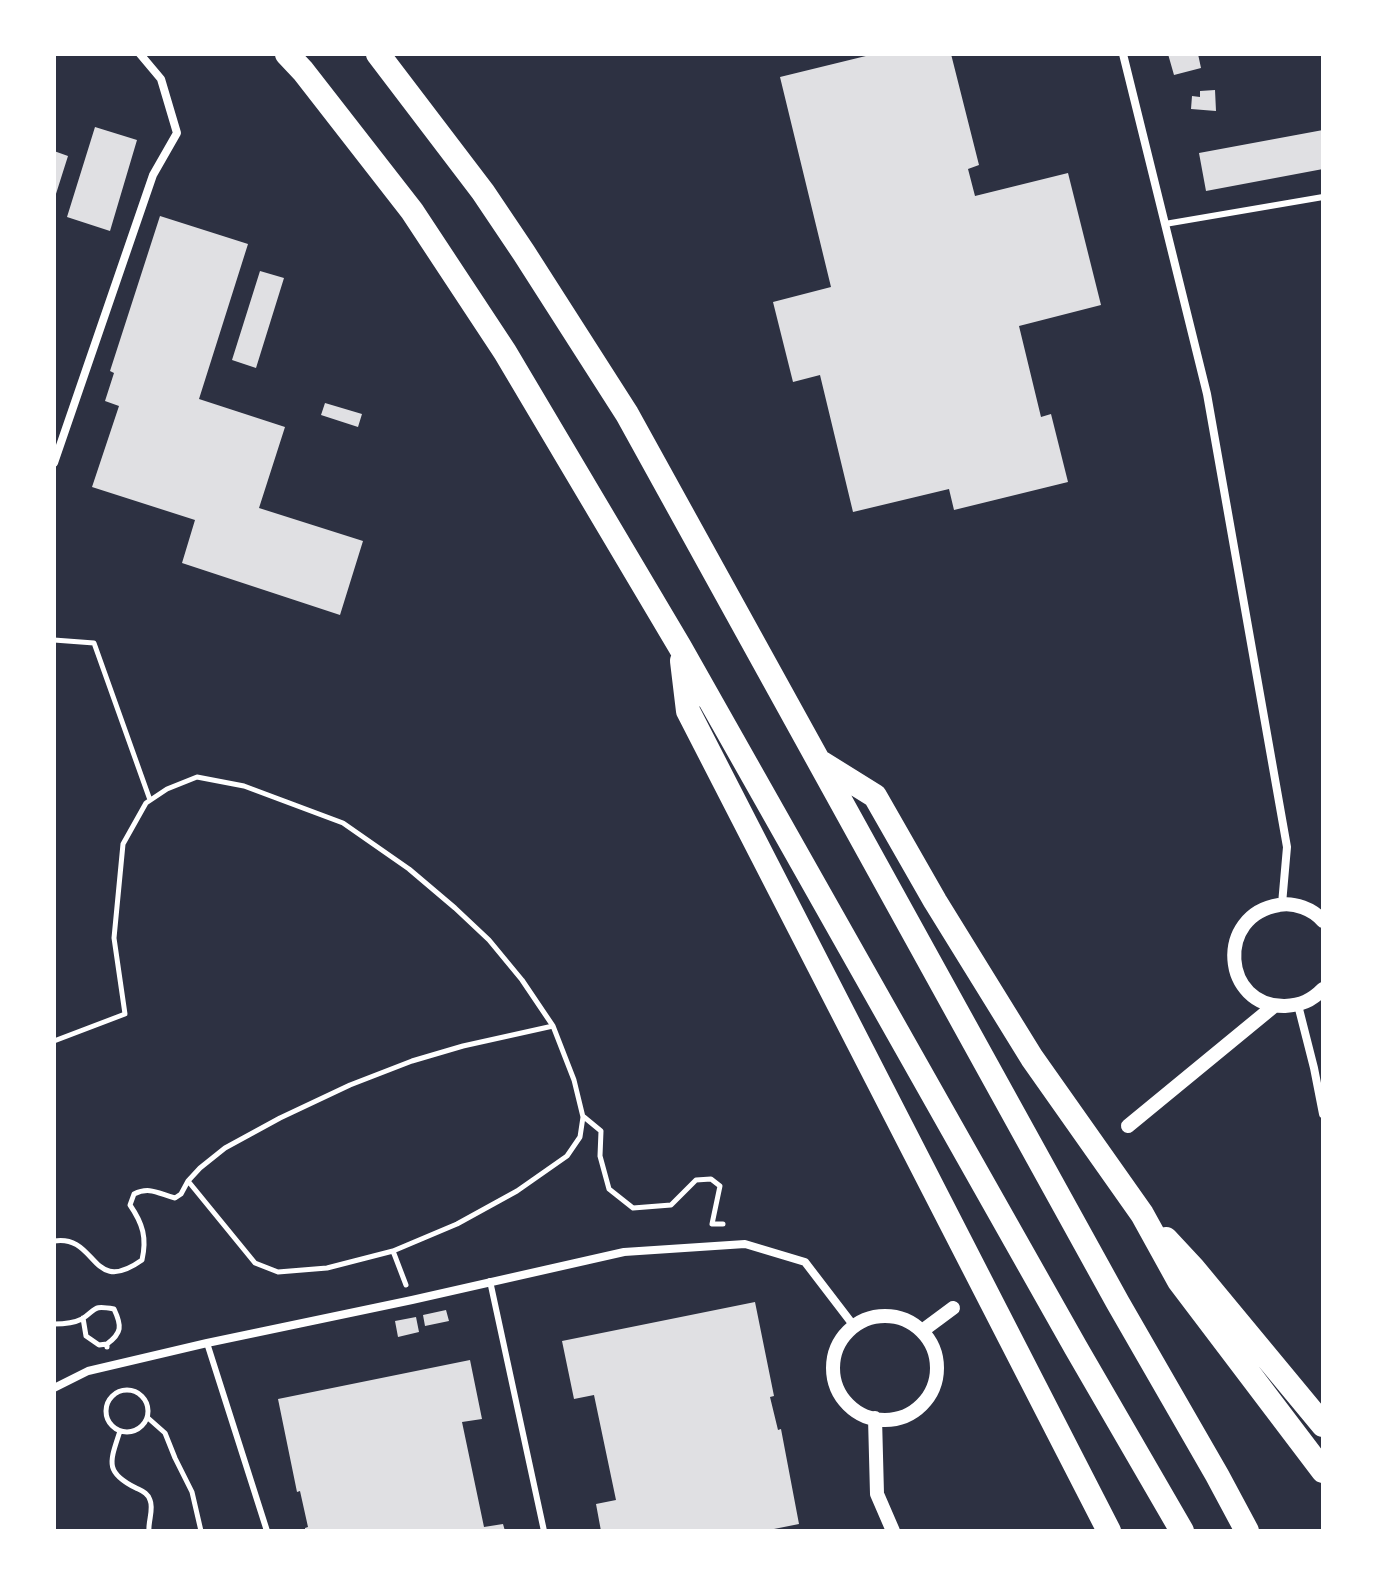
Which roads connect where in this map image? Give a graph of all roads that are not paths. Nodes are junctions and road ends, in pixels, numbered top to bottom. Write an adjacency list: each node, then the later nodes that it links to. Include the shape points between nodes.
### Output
1 (140, 54): 7 (street, via 161,79 177,133 153,175)
2 (287, 54): 8 (highway, via 421,224 505,352)
3 (378, 54): 9 (highway, via 499,216 627,414)
4 (1123, 54): 6 (street)
5 (1323, 197): 6 (lane)
6 (1165, 224): 10 (street, via 1207,394 1287,847)
7 (54, 463)
8 (680, 647): 30 (highway, via 688,711); 31 (highway)
9 (818, 761): 17 (highway, via 875,796 1032,1058); 32 (highway)
10 (1282, 904): 11 (street); 14 (street, via 1253,915 1234,944 1238,977 1249,993)
11 (1322, 918)
12 (1323, 989): 13 (street)
13 (1298, 1005): 14 (street); 15 (street)
14 (1274, 1006): 16 (street)
15 (1323, 1114)
16 (1128, 1126)
17 (1142, 1214): 25 (highway); 26 (highway, via 1179,1281)
18 (490, 1281): 20 (street, via 624,1252 745,1244 805,1262); 22 (street); 29 (lane)
19 (953, 1308): 21 (street)
20 (854, 1326): 21 (street, via 881,1316 896,1317); 24 (street, via 837,1350 835,1379 849,1405)
21 (922, 1331): 24 (street, via 936,1357 934,1386 927,1399 904,1416)
22 (207, 1343): 23 (street, via 88,1371); 28 (lane)
23 (54, 1388)
24 (875, 1418): 27 (street, via 877,1494)
25 (1323, 1425)
26 (1323, 1471)
27 (892, 1530)
28 (267, 1531)
29 (544, 1531)
30 (1109, 1531)
31 (1182, 1531)
32 (1247, 1531)

